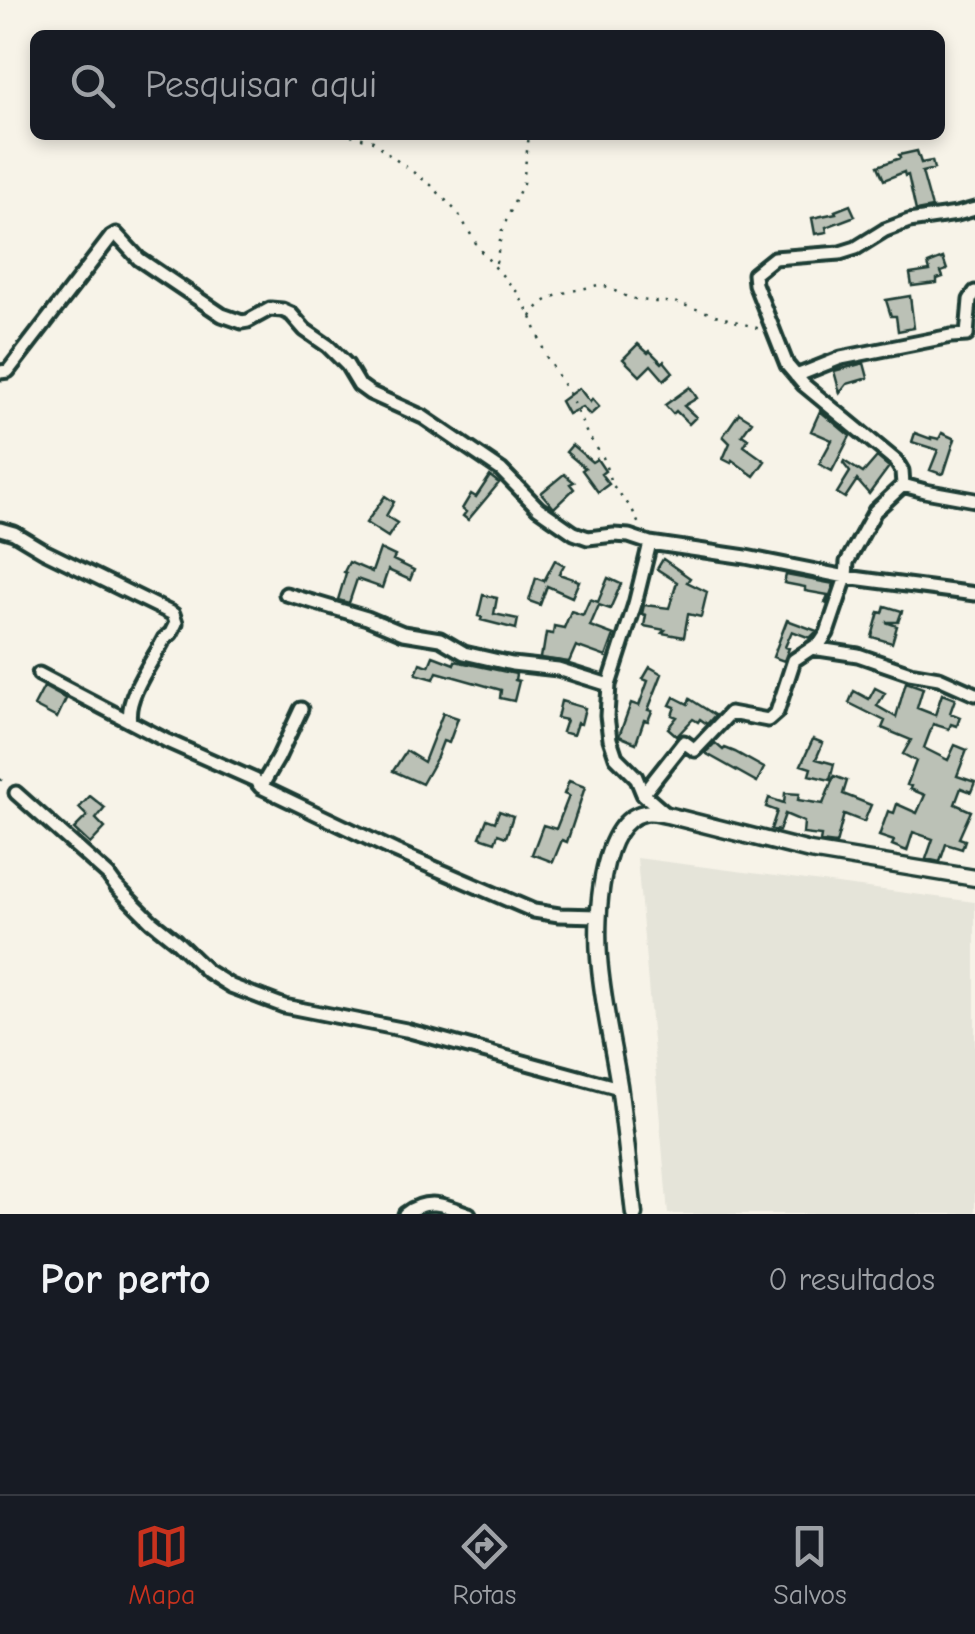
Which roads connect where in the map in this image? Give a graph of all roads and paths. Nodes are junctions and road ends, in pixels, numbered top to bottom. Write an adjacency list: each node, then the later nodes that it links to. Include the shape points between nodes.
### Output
1 (369, 140): 4 (path, via 432,185)
2 (527, 140): 4 (path, via 523,182 502,230)
3 (975, 209): 7 (street, via 909,221 840,253 771,260 754,274)
4 (496, 266): 6 (path)
5 (975, 292): 9 (street, via 968,335 841,358)
6 (531, 317): 7 (path, via 552,296 605,286 629,298 674,302 741,322); 13 (path, via 611,483)
7 (778, 341): 9 (street)
8 (0, 372): 13 (street, via 116,234 138,259 222,315 248,321 270,309 291,314 347,365 359,385 423,417 501,470 574,533)
9 (796, 376): 10 (street, via 896,461)
10 (903, 484): 11 (street); 14 (street, via 875,511 847,562)
11 (975, 500)
12 (0, 529): 22 (street, via 173,614 176,623 134,694)
13 (650, 543): 14 (street); 19 (street)
14 (846, 577): 16 (street); 17 (street)
15 (286, 594): 19 (street, via 440,639 464,653)
16 (975, 594)
17 (825, 644): 20 (street); 25 (street, via 794,660 773,716 730,713 695,750 684,742)
18 (39, 674): 22 (street)
19 (609, 685): 25 (street, via 610,740)
20 (975, 694)
21 (301, 709): 23 (street)
22 (130, 721): 23 (street)
23 (261, 786): 28 (street, via 534,911)
24 (16, 792): 29 (street, via 151,921 231,986 284,1006)
25 (644, 794): 26 (street)
26 (667, 815): 27 (street, via 810,851); 28 (street, via 646,812 616,837)
27 (975, 878)
28 (599, 916): 29 (street, via 598,954)
29 (619, 1088): 32 (street)
30 (404, 1214): 31 (street, via 430,1203)
31 (470, 1214)
32 (634, 1214)

